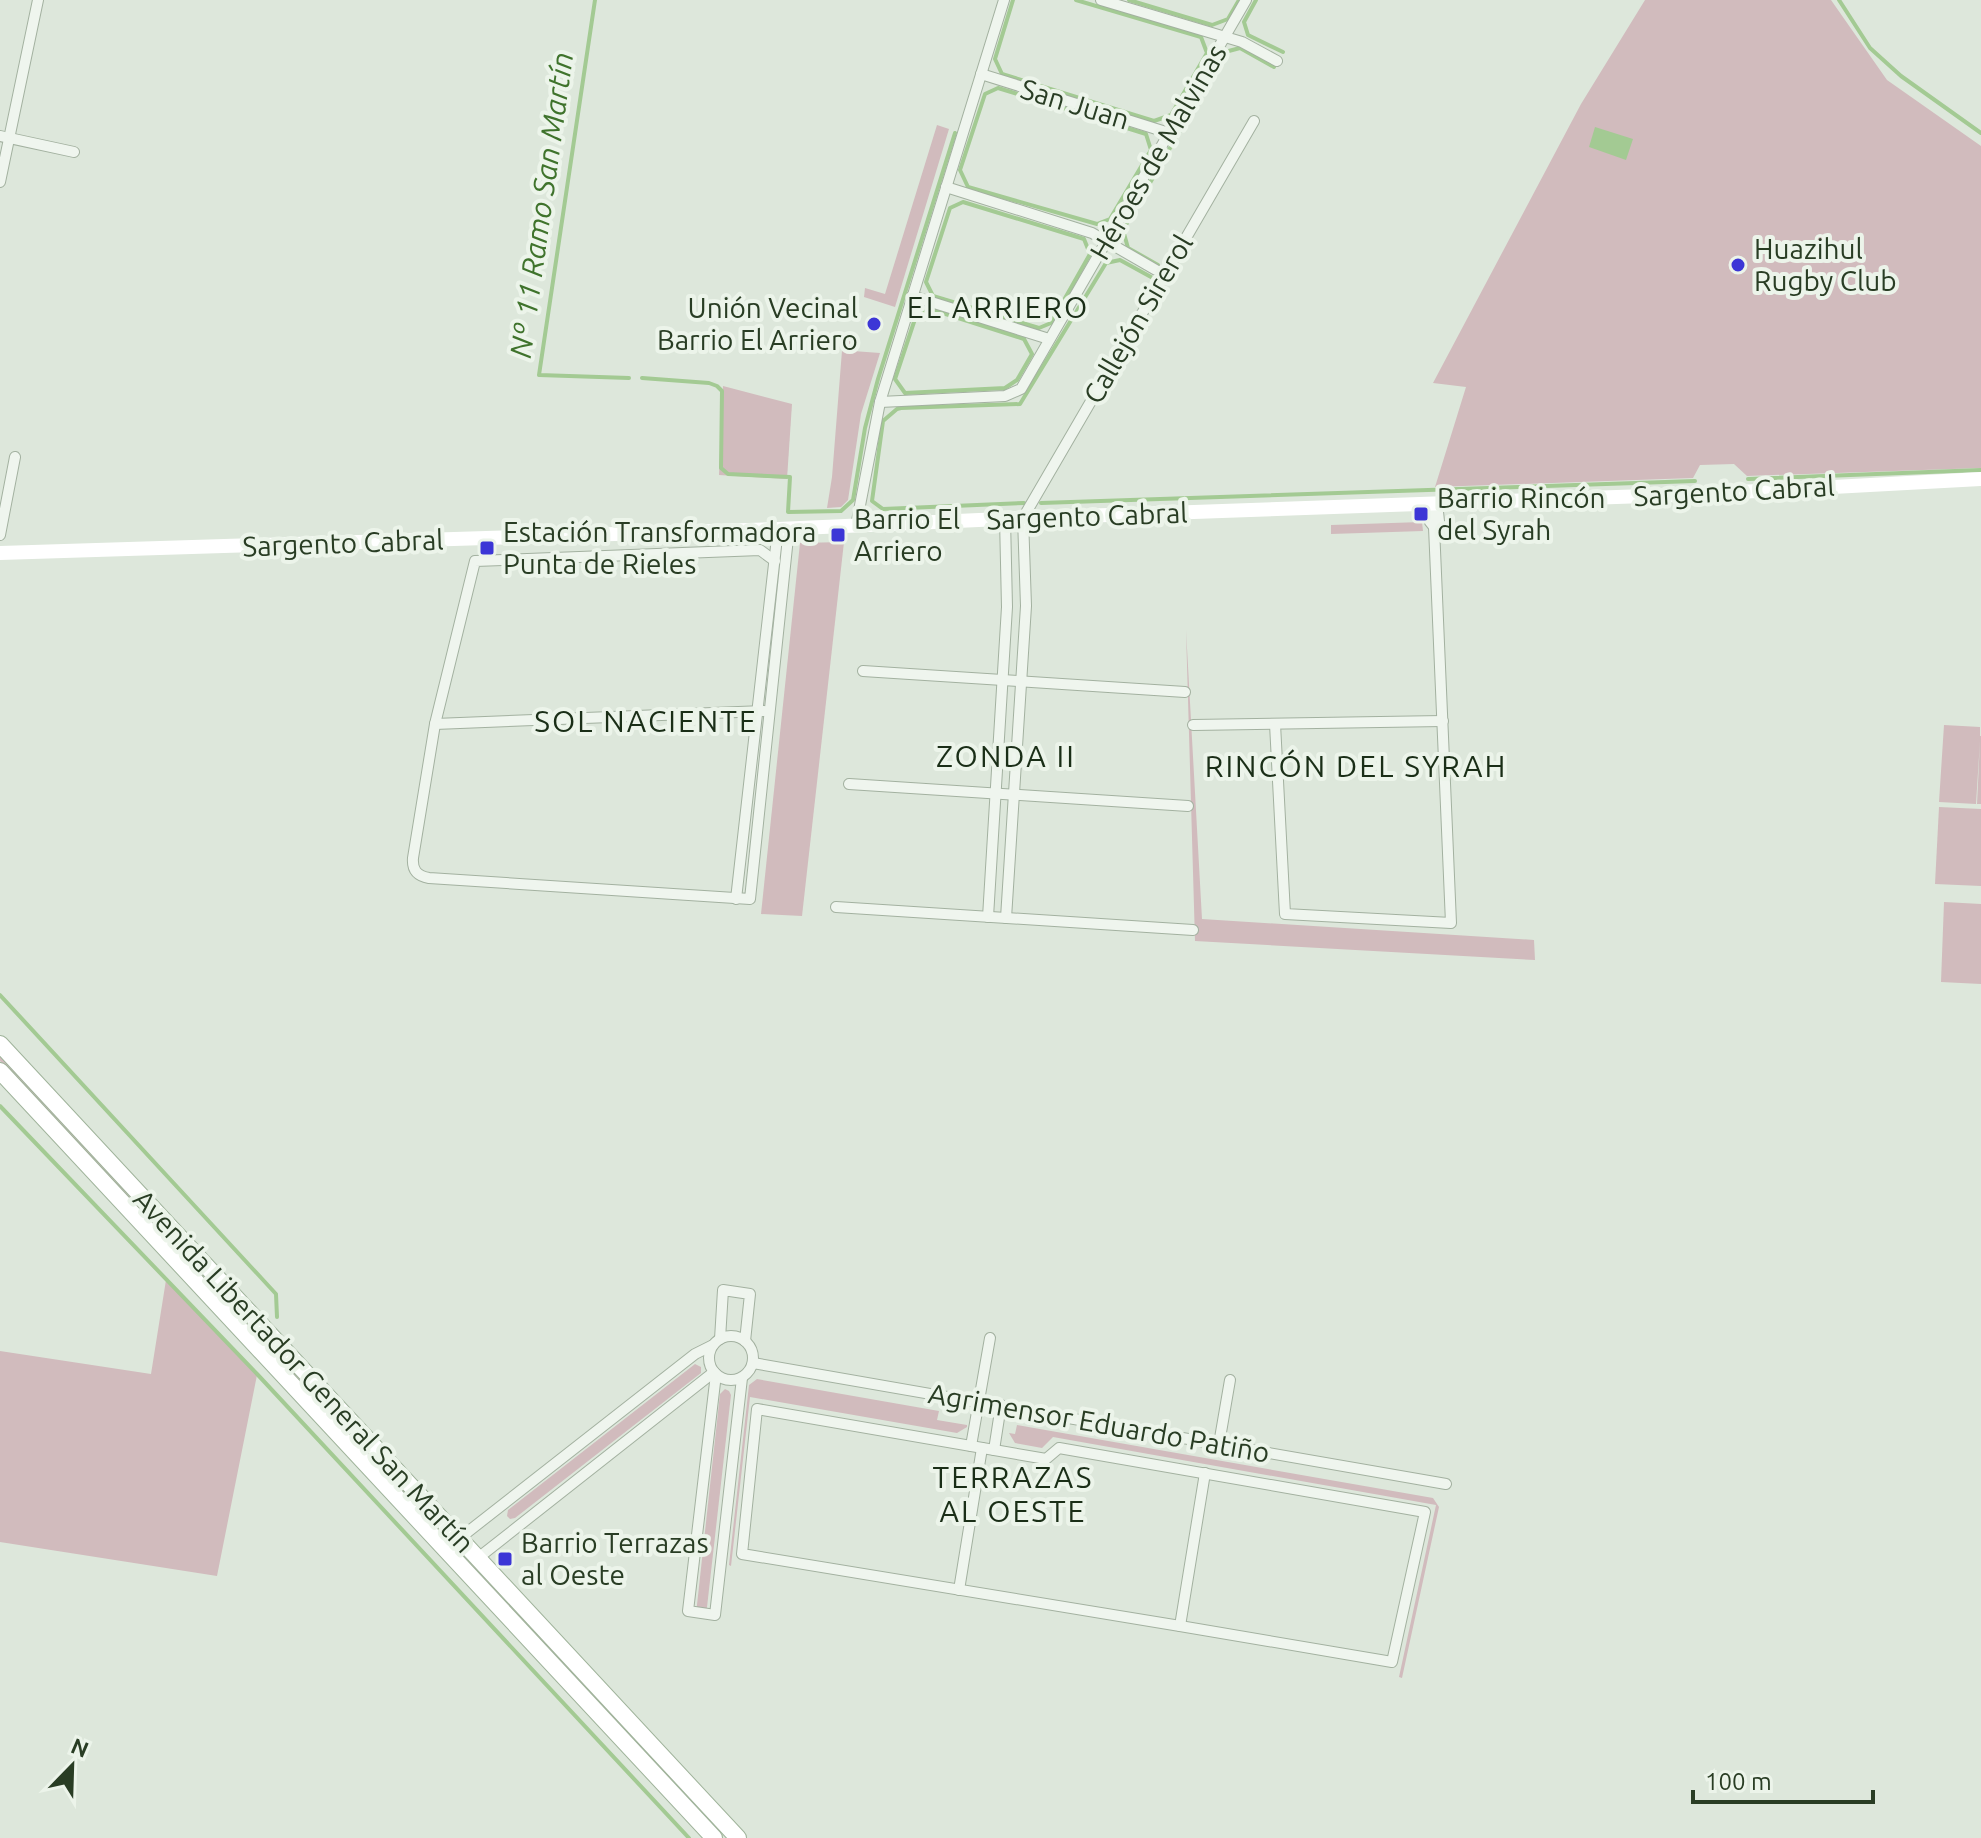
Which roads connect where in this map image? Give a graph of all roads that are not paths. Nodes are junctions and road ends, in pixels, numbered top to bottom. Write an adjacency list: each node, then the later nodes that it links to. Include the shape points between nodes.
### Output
1 (38, 0): 10 (street)
2 (1004, 0): 7 (street)
3 (1101, 0): 5 (street)
4 (1246, 0): 5 (street, Héroes de Malvinas)
5 (1225, 37): 6 (street); 9 (street, Héroes de Malvinas)
6 (1277, 61)
7 (981, 74): 9 (street, San Juan); 13 (street)
8 (1254, 121): 22 (street, Callejón Sirerol)
9 (1169, 133): 14 (street, Héroes de Malvinas)
10 (5, 137): 11 (street); 12 (street)
11 (74, 152)
12 (0, 182)
13 (946, 187): 14 (street); 16 (street)
14 (1106, 241): 15 (street); 17 (street, Héroes de Malvinas)
15 (1156, 270)
16 (912, 296): 17 (street); 18 (street)
17 (1049, 339): 18 (street, Héroes de Malvinas, via 1021,389 1005,396)
18 (880, 402): 24 (street)
19 (15, 457): 26 (street)
20 (1981, 479): 21 (main road, Sargento Cabral)
21 (1433, 503): 22 (main road, Sargento Cabral); 36 (street, via 1439,521 1434,527)
22 (1023, 518): 23 (main road, Sargento Cabral); 32 (street, via 1026,606)
23 (1005, 519): 24 (main road, Sargento Cabral); 31 (street)
24 (856, 526): 25 (main road, Sargento Cabral)
25 (783, 529): 27 (main road, Sargento Cabral); 28 (street); 29 (street)
26 (0, 535)
27 (0, 553)
28 (775, 561): 29 (street); 37 (street, via 760,550 475,561)
29 (776, 594): 34 (street); 35 (street)
30 (863, 671): 31 (street)
31 (1002, 680): 32 (street); 41 (street)
32 (1021, 681): 33 (street); 42 (street)
33 (1185, 692)
34 (770, 711): 35 (street); 43 (street)
35 (758, 712): 37 (street); 44 (street)
36 (1443, 721): 38 (street); 38 (street, via 1451,923 1285,914)
37 (435, 724): 46 (street, via 413,858 422,877)
38 (1275, 724): 39 (street)
39 (1193, 725)
40 (849, 784): 41 (street)
41 (995, 794): 42 (street); 48 (street)
42 (1014, 795): 45 (street); 49 (street)
43 (760, 797): 44 (street); 46 (street, via 750,899)
44 (748, 798): 46 (street)
45 (1188, 806)
46 (736, 899)
47 (836, 907): 48 (street)
48 (988, 917): 49 (street)
49 (1006, 918): 50 (street)
50 (1193, 930)
51 (0, 1044): 67 (main road, Avenida Libertador General San Martín)
52 (0, 1071): 72 (main road, Avenida Libertador General San Martín)
53 (990, 1338): 60 (street)
54 (745, 1341): 55 (street, via 728,1336); 55 (street, via 750,1294 723,1290); 56 (street)
55 (716, 1342): 57 (street, via 709,1359); 67 (street)
56 (753, 1363): 58 (street); 60 (street, Agrimensor Eduardo Patiño)
57 (715, 1373): 58 (street, via 728,1380); 58 (street, via 688,1611 715,1615); 68 (street)
58 (742, 1378)
59 (1230, 1380): 62 (street)
60 (978, 1401): 61 (street, Agrimensor Eduardo Patiño); 63 (street)
61 (1001, 1405): 62 (street, Agrimensor Eduardo Patiño); 64 (street)
62 (1219, 1444): 66 (street, Agrimensor Eduardo Patiño)
63 (976, 1447): 64 (street); 69 (street); 69 (street, via 757,1409 742,1554)
64 (994, 1450): 65 (street, via 1046,1459 1059,1448)
65 (1205, 1473): 70 (street); 70 (street, via 1425,1512 1392,1662)
66 (1446, 1484)
67 (460, 1538): 68 (main road, Avenida Libertador General San Martín)
68 (478, 1558): 71 (main road, Avenida Libertador General San Martín)
69 (959, 1590): 70 (street)
70 (1180, 1626)
71 (689, 1785): 72 (main road); 74 (main road, Avenida Libertador General San Martín)
72 (676, 1798): 73 (main road, Avenida Libertador General San Martín)
73 (714, 1838)
74 (738, 1838)

